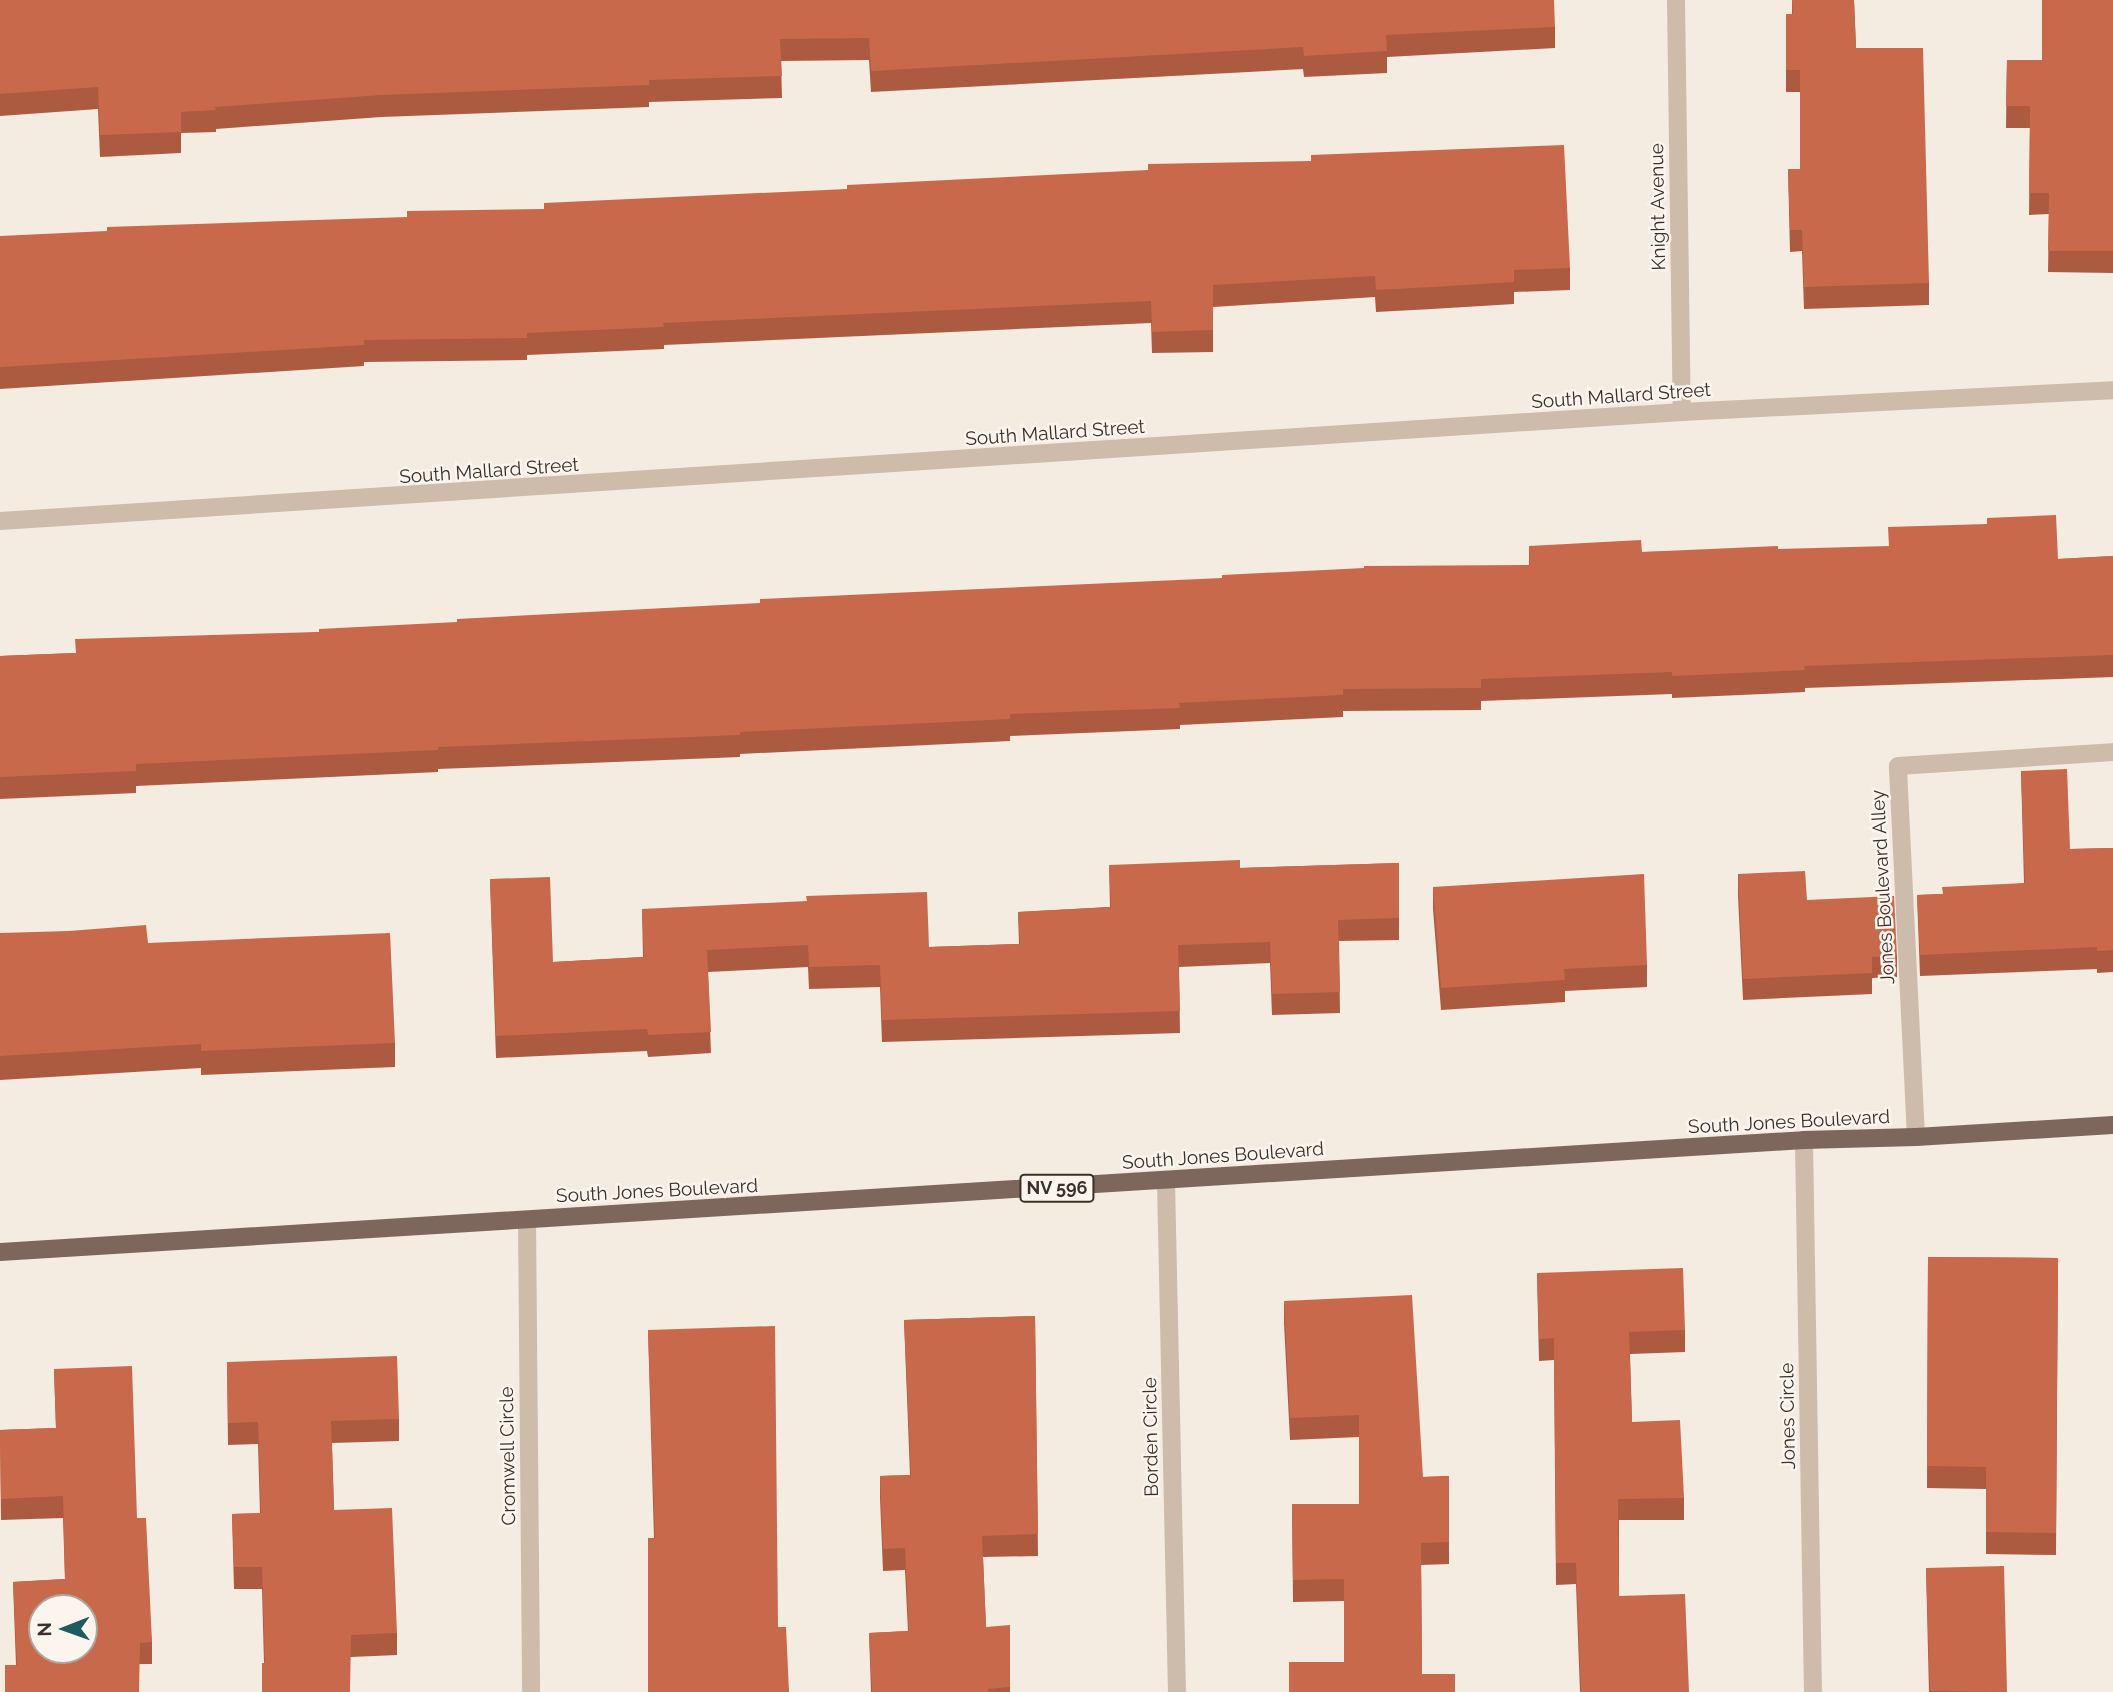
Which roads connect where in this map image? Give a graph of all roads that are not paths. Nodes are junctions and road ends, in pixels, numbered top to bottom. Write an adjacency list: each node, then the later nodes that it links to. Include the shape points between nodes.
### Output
1 (1676, 0): 3 (street, Knight Avenue)
2 (2113, 390): 3 (street, South Mallard Street)
3 (1682, 412): 4 (street, South Mallard Street)
4 (0, 521)
5 (2113, 752): 7 (street, Jones Boulevard Alley, via 1898,766)
6 (2113, 1125): 7 (main road, South Jones Boulevard / NV 596)
7 (1916, 1137): 8 (main road, South Jones Boulevard / NV 596)
8 (1804, 1140): 9 (main road, South Jones Boulevard / NV 596); 14 (street, Jones Circle)
9 (1166, 1181): 10 (main road, South Jones Boulevard / NV 596); 13 (street, Borden Circle)
10 (527, 1220): 11 (main road, South Jones Boulevard / NV 596); 12 (street, Cromwell Circle)
11 (0, 1252)
12 (531, 1692)
13 (1177, 1692)
14 (1813, 1692)

